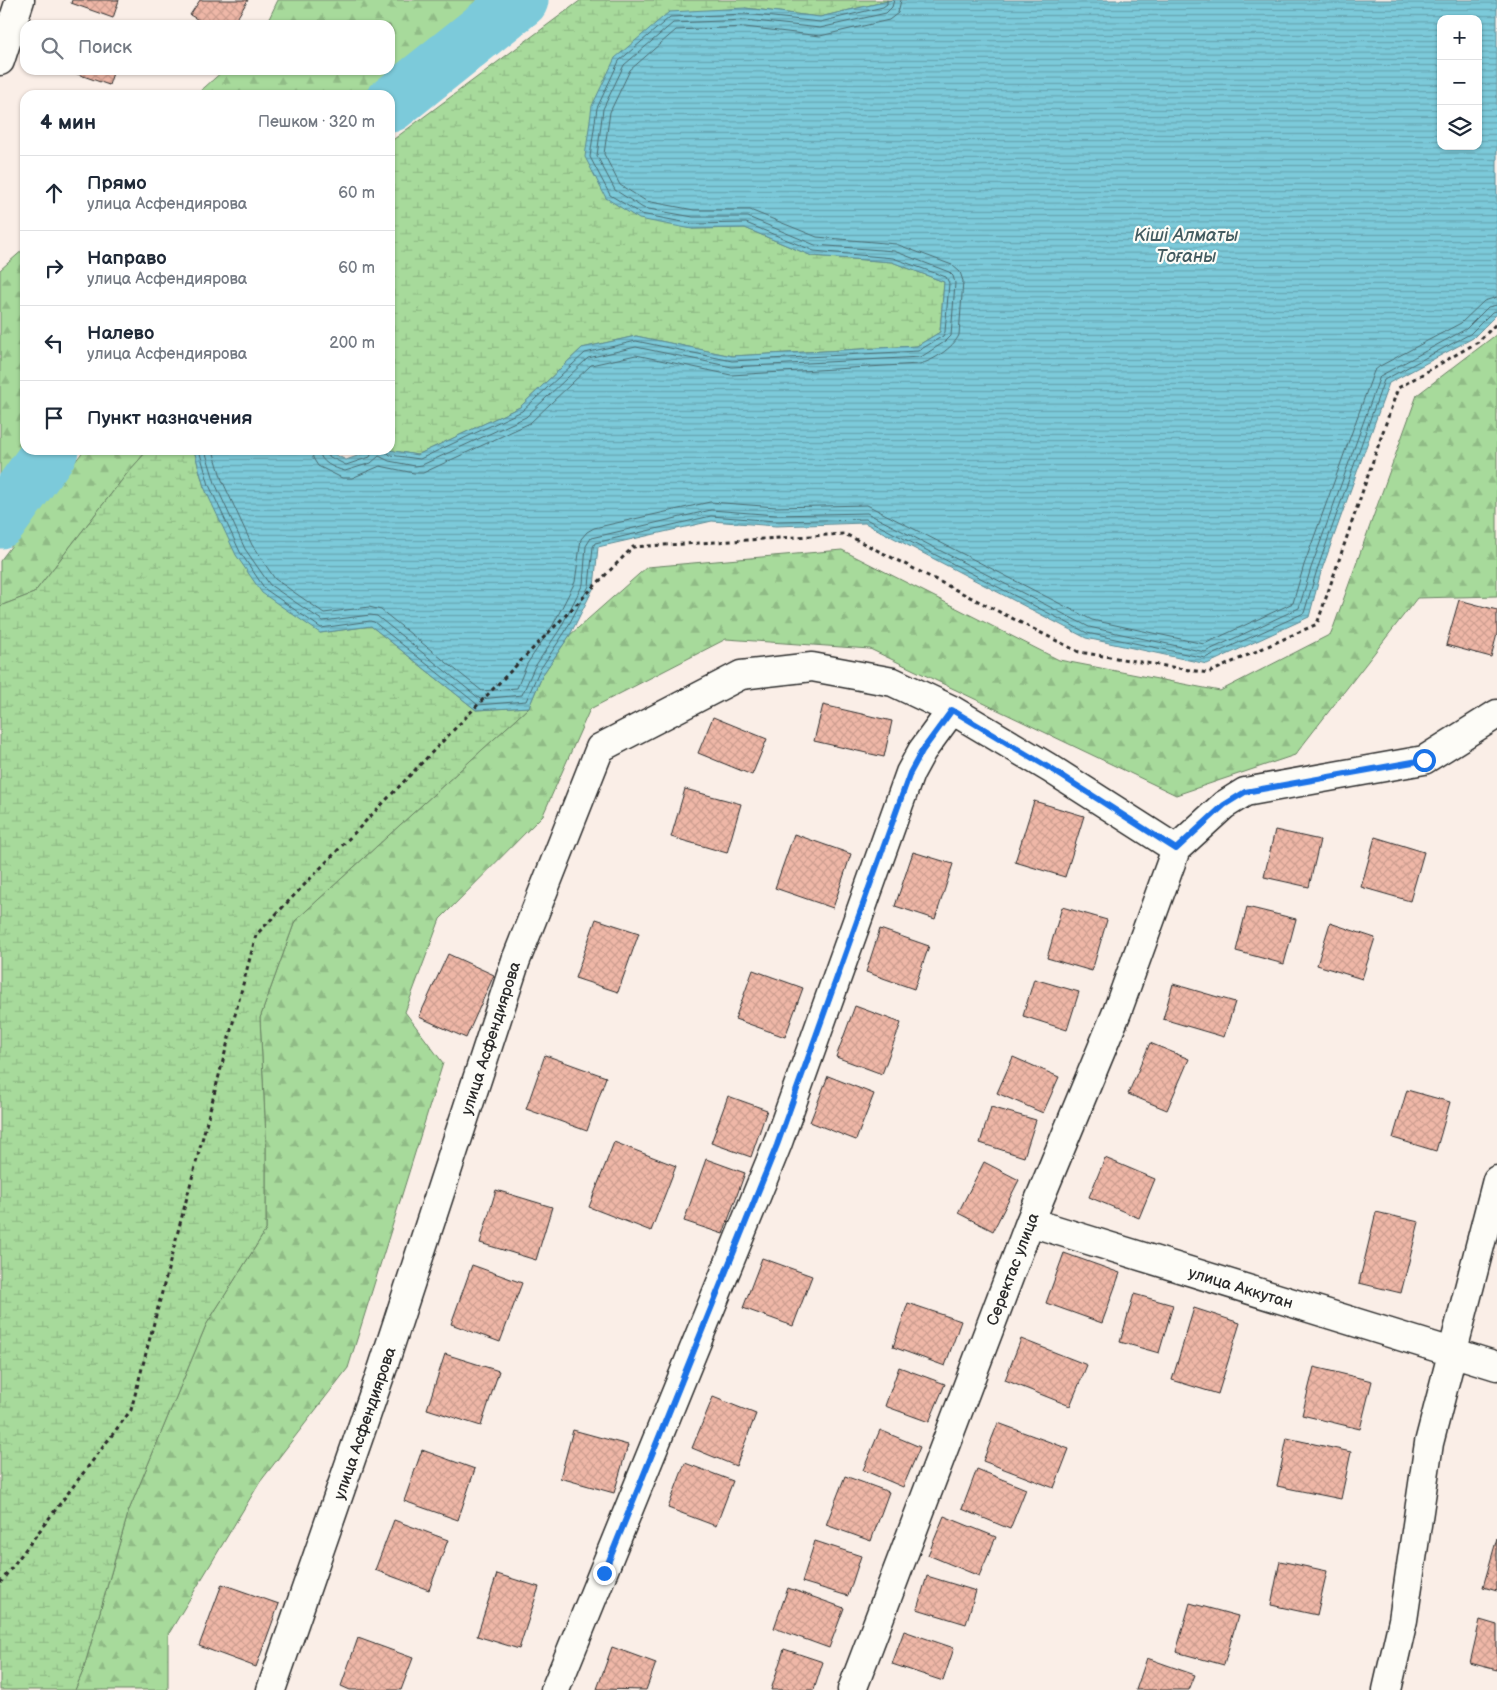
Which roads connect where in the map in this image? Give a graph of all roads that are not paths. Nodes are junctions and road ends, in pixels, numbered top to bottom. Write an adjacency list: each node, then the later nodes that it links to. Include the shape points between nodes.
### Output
1 (20, 0): 2 (street)
2 (0, 61)
3 (952, 710): 5 (street, улица Асфендиярова); 10 (street, улица Асфендиярова, via 893,682 812,667 741,676 600,748 516,960 383,1367); 11 (street, via 910,773 777,1145)
4 (1497, 714): 5 (street, via 1424,760 1245,792 1224,805)
5 (1176, 849): 7 (street, Серектас улица, via 1117,1012)
6 (1497, 1180): 8 (street)
7 (1030, 1222): 8 (street, улица Аккутан); 12 (street, Серектас улица)
8 (1452, 1353): 9 (street, улица Аккутан); 13 (street, via 1429,1443 1403,1620)
9 (1497, 1366)
10 (271, 1690)
11 (555, 1690)
12 (852, 1690)
13 (1387, 1690)

